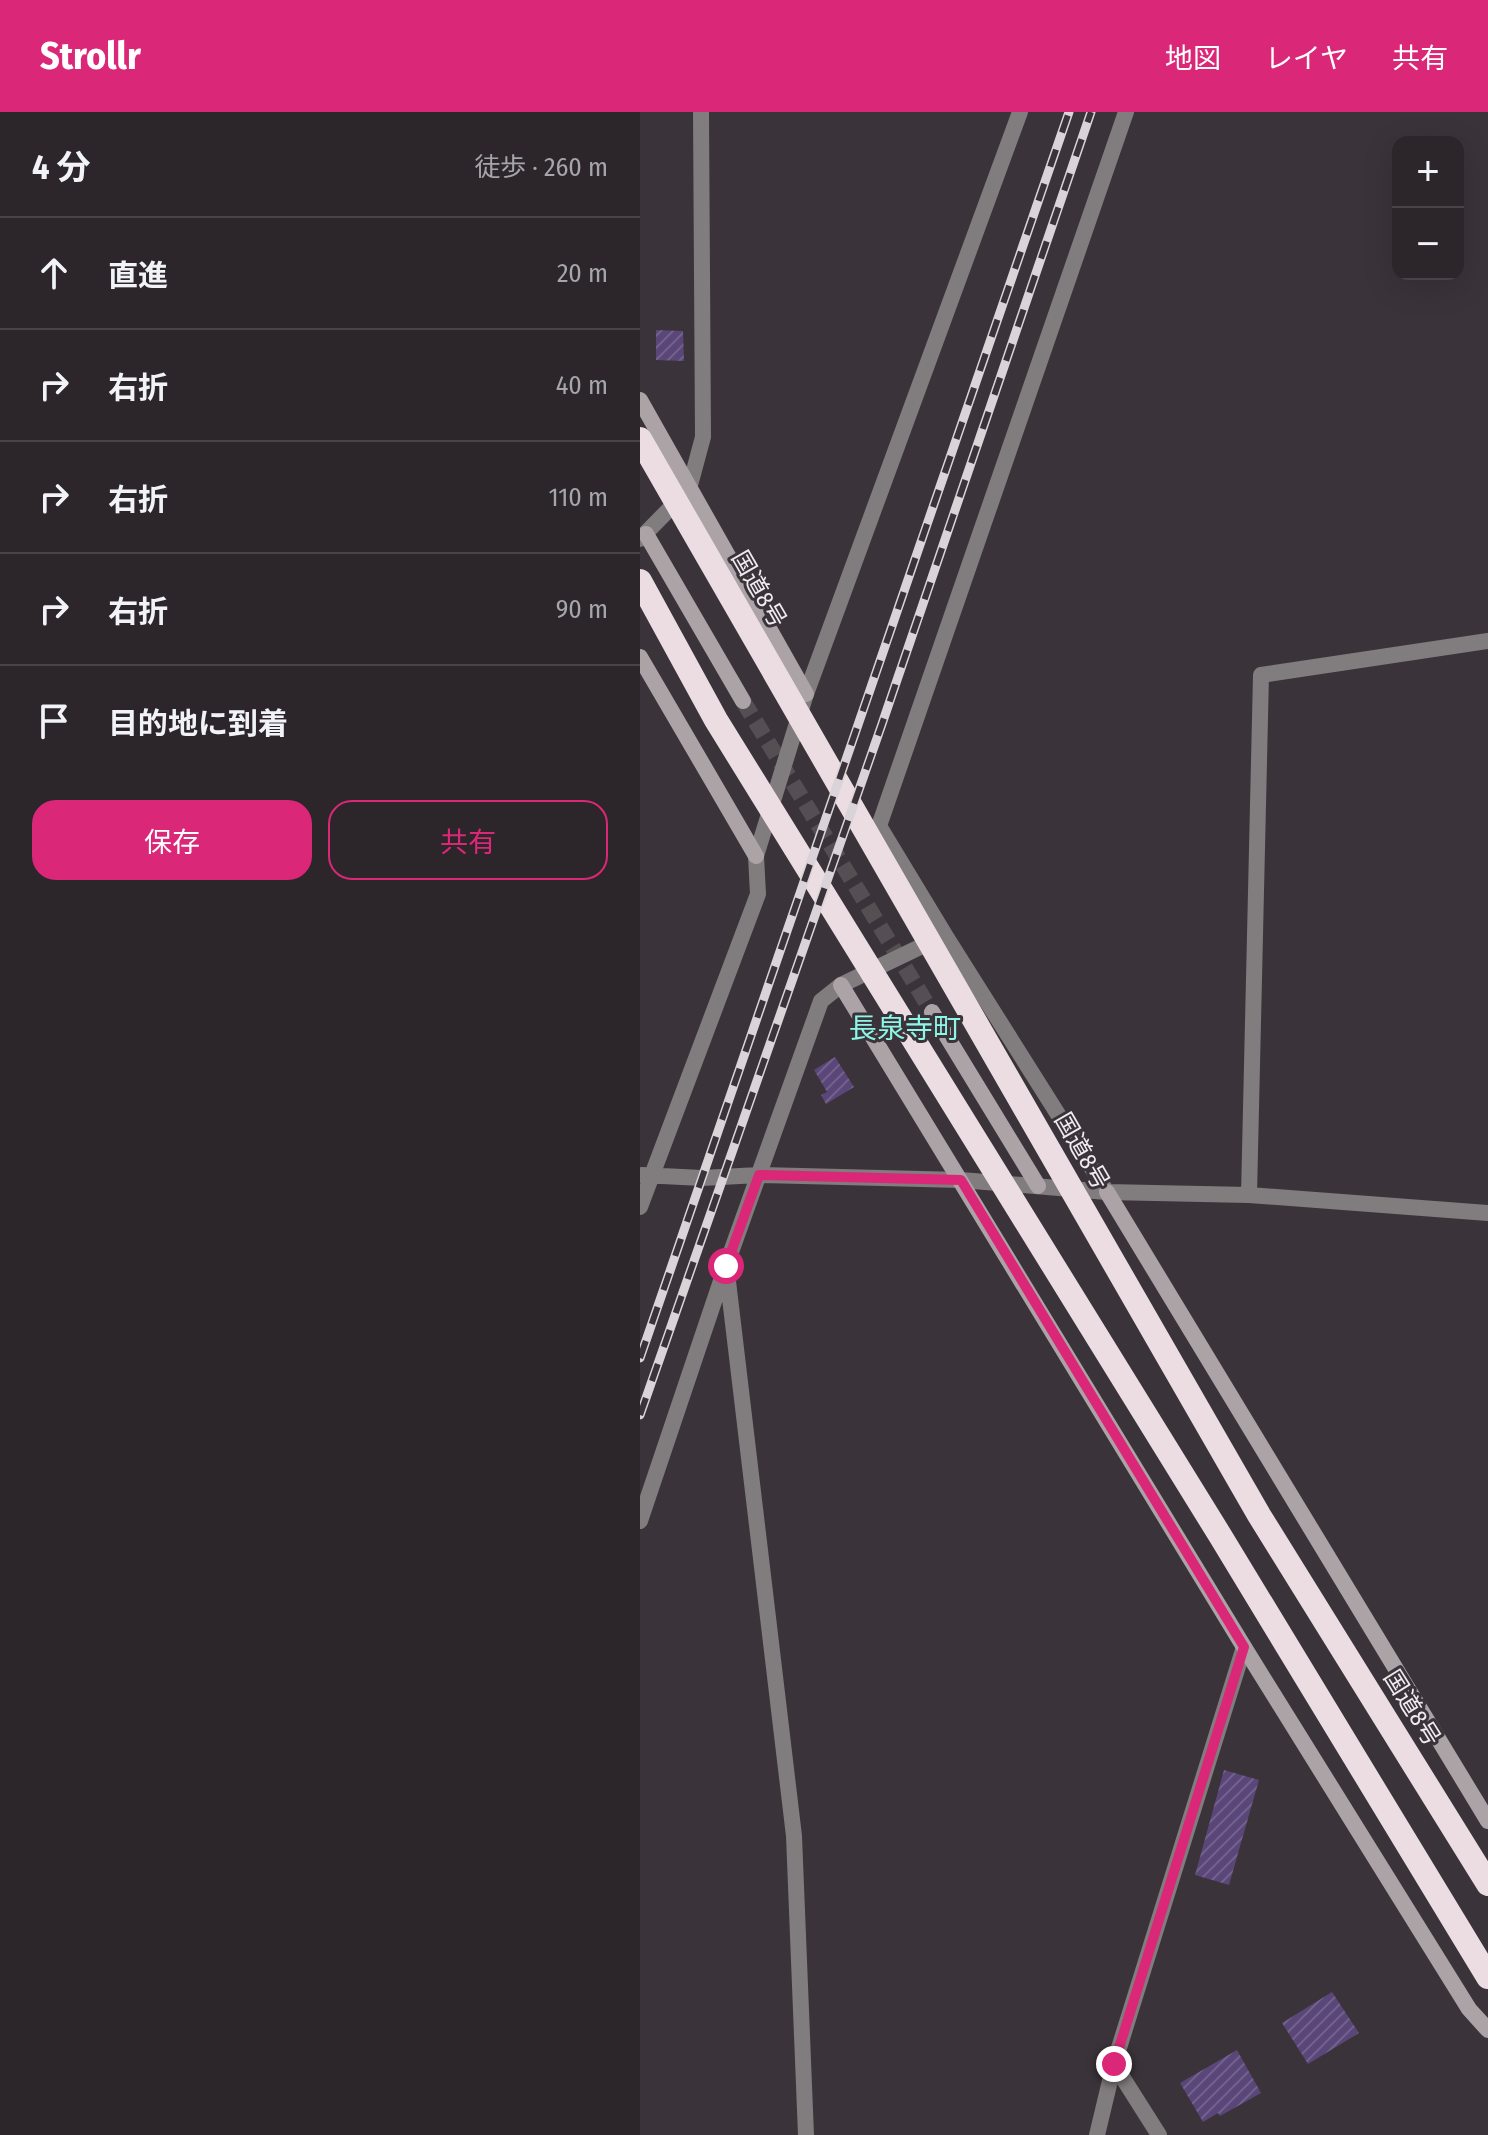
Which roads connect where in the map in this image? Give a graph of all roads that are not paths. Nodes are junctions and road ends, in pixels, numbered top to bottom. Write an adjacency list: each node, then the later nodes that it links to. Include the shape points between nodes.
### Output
1 (701, 112): 6 (street, via 703,437)
2 (1020, 112): 11 (street)
3 (1126, 112): 14 (street, via 879,826)
4 (640, 400): 6 (street)
5 (640, 439): 29 (highway, 国道8号, via 1259,1515)
6 (689, 489): 7 (street); 11 (street)
7 (643, 536): 12 (street)
8 (640, 581): 30 (highway, via 716,720)
9 (1488, 641): 22 (street, via 1261,675)
10 (640, 657): 13 (street)
11 (806, 694): 13 (street)
12 (743, 701)
13 (756, 856): 18 (street, via 758,894)
14 (945, 935): 15 (street); 21 (street)
15 (841, 985): 17 (street, via 821,1001); 19 (street)
16 (932, 1012): 20 (street)
17 (759, 1175): 18 (street); 19 (street); 25 (street)
18 (645, 1176): 23 (street)
19 (961, 1180): 20 (street); 27 (street)
20 (1038, 1186): 21 (street)
21 (1107, 1192): 22 (street); 28 (street)
22 (1249, 1195): 24 (street)
23 (640, 1207)
24 (1488, 1213)
25 (726, 1266): 26 (street); 33 (street, via 794,1836)
26 (640, 1521)
27 (1244, 1647): 31 (street, via 1469,2009); 32 (street)
28 (1488, 1821)
29 (1488, 1884)
30 (1488, 1977)
31 (1488, 2030)
32 (1114, 2064): 34 (street); 35 (street)
33 (806, 2135)
34 (1097, 2135)
35 (1159, 2135)

